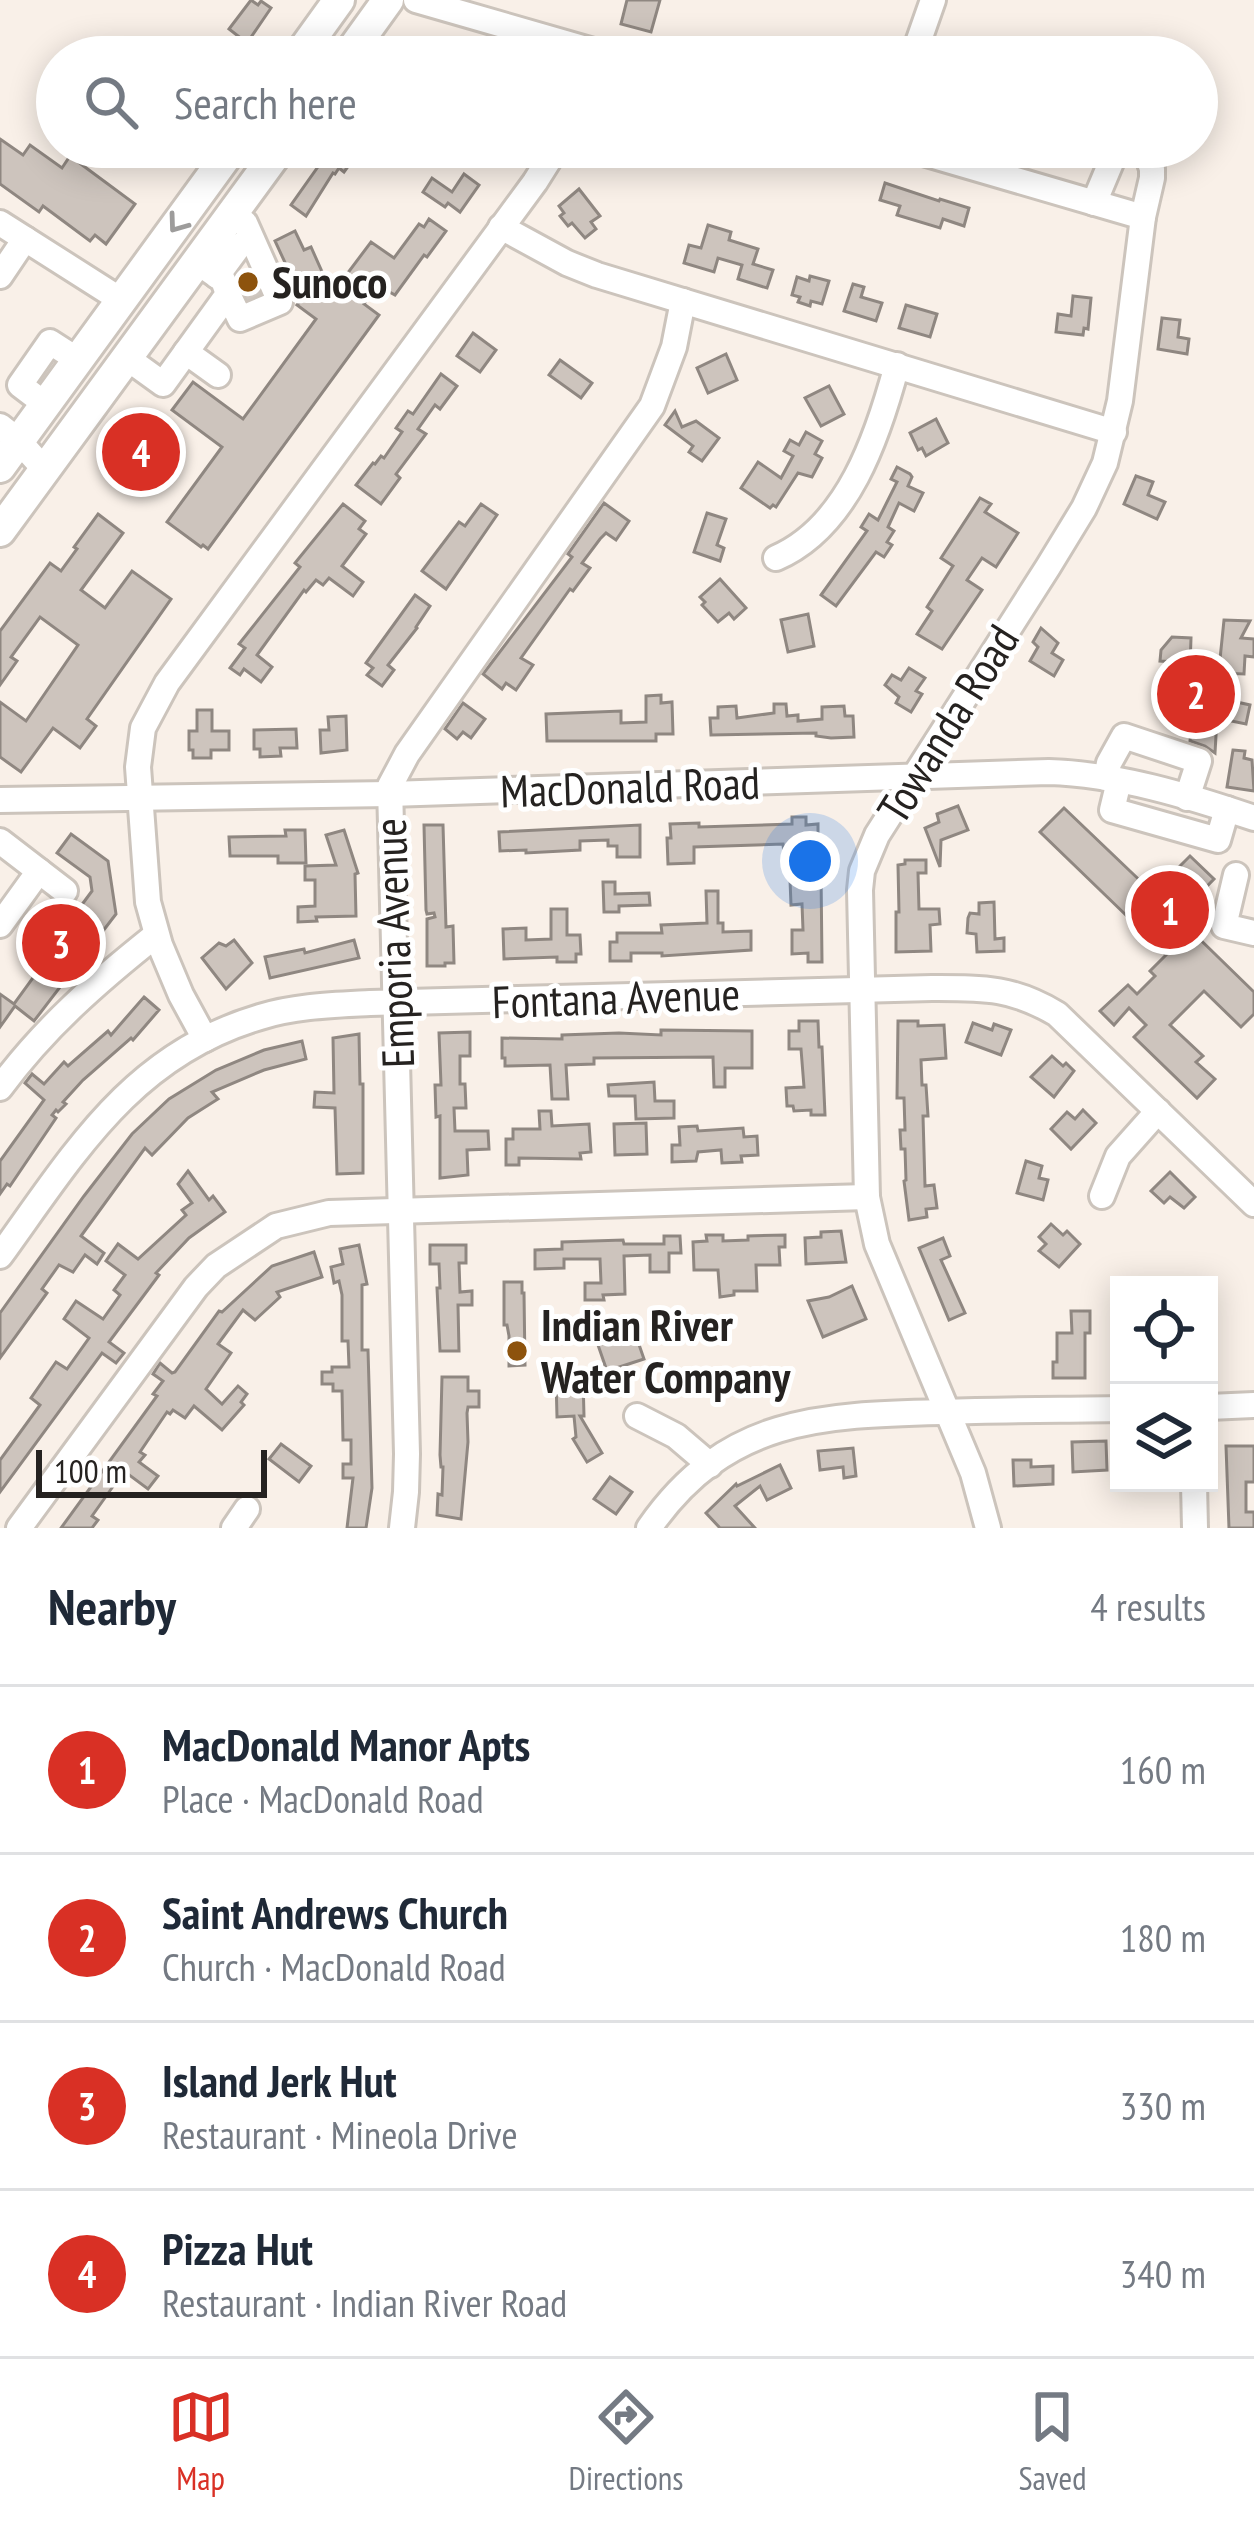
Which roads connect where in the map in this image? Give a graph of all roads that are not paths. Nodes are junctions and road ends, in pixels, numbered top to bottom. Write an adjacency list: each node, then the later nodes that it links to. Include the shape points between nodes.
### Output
1 (388, 0): 6 (main road)
2 (416, 0): 7 (street)
3 (933, 0): 8 (street)
4 (328, 4): 5 (main road)
5 (310, 36)
6 (361, 36)
7 (537, 36)
8 (920, 36)
9 (217, 168): 24 (main road, one-way to 24)
10 (266, 168): 16 (main road)
11 (544, 168): 19 (street)
12 (976, 168): 15 (street)
13 (1109, 168): 15 (street)
14 (1152, 168): 17 (street, Towanda Road)
15 (1094, 202): 17 (street)
16 (232, 214): 21 (street); 23 (main road)
17 (1143, 217): 31 (street, Towanda Road)
18 (0, 223): 20 (street)
19 (501, 227): 25 (street, via 567,263); 40 (street, via 167,683 143,728)
20 (25, 239): 22 (street); 24 (street)
21 (252, 240): 23 (street); 23 (street, via 239,246)
22 (0, 276)
23 (239, 281): 26 (main road); 27 (street)
24 (121, 300): 32 (main road)
25 (683, 301): 29 (street); 38 (street, Emporia Avenue, via 652,406 407,754)
26 (159, 313): 27 (street); 28 (main road)
27 (191, 346): 28 (street, via 163,384); 30 (street)
28 (127, 358): 33 (main road)
29 (897, 365): 31 (street); 35 (street, via 875,434 838,506 808,541)
30 (218, 375)
31 (1114, 433): 36 (street, Towanda Road, via 1084,508)
32 (5, 448): 33 (street)
33 (44, 470): 34 (main road)
34 (0, 531)
35 (776, 558)
36 (915, 778): 37 (street, MacDonald Road, via 1049,772); 38 (street, MacDonald Road); 51 (street, Towanda Road, via 862,871)
37 (1113, 779): 39 (street, MacDonald Road); 39 (street, via 1109,763 1124,736 1199,761); 42 (street, via 1112,810 1218,839)
38 (390, 794): 40 (street, MacDonald Road); 52 (street, Emporia Avenue)
39 (1187, 798): 42 (street, MacDonald Road)
40 (142, 799): 41 (street, MacDonald Road); 50 (street)
41 (2, 805)
42 (1227, 809): 43 (street, MacDonald Road)
43 (1254, 818)
44 (0, 841): 45 (street)
45 (39, 871): 47 (street); 48 (street)
46 (1236, 875): 49 (street, via 1224,926)
47 (65, 891)
48 (0, 925)
49 (1254, 933)
50 (157, 935): 53 (street); 54 (street)
51 (862, 991): 52 (street, Fontana Avenue); 56 (street, Fontana Avenue, via 994,988 1039,1004); 58 (street, Towanda Road)
52 (396, 1004): 53 (street, Fontana Avenue, via 316,1005); 60 (street, Emporia Avenue)
53 (205, 1039): 61 (street, Fontana Avenue, via 154,1069 106,1115)
54 (8, 1064): 55 (street)
55 (0, 1088)
56 (1158, 1111): 57 (street, via 1118,1156); 59 (street, Fontana Avenue)
57 (1102, 1196)
58 (867, 1197): 60 (street); 65 (street, Towanda Road, via 877,1244)
59 (1254, 1204)
60 (400, 1210): 69 (street, via 299,1218 216,1266); 70 (street, Emporia Avenue)
61 (0, 1256)
62 (1254, 1406): 63 (street)
63 (1218, 1407)
64 (1110, 1408): 65 (street)
65 (949, 1412): 67 (street, via 853,1414 784,1426); 72 (street, Towanda Road)
66 (638, 1416): 67 (street)
67 (710, 1465): 71 (street)
68 (1194, 1492): 73 (street)
69 (20, 1528)
70 (402, 1528)
71 (649, 1528)
72 (988, 1528)
73 (1195, 1528)

